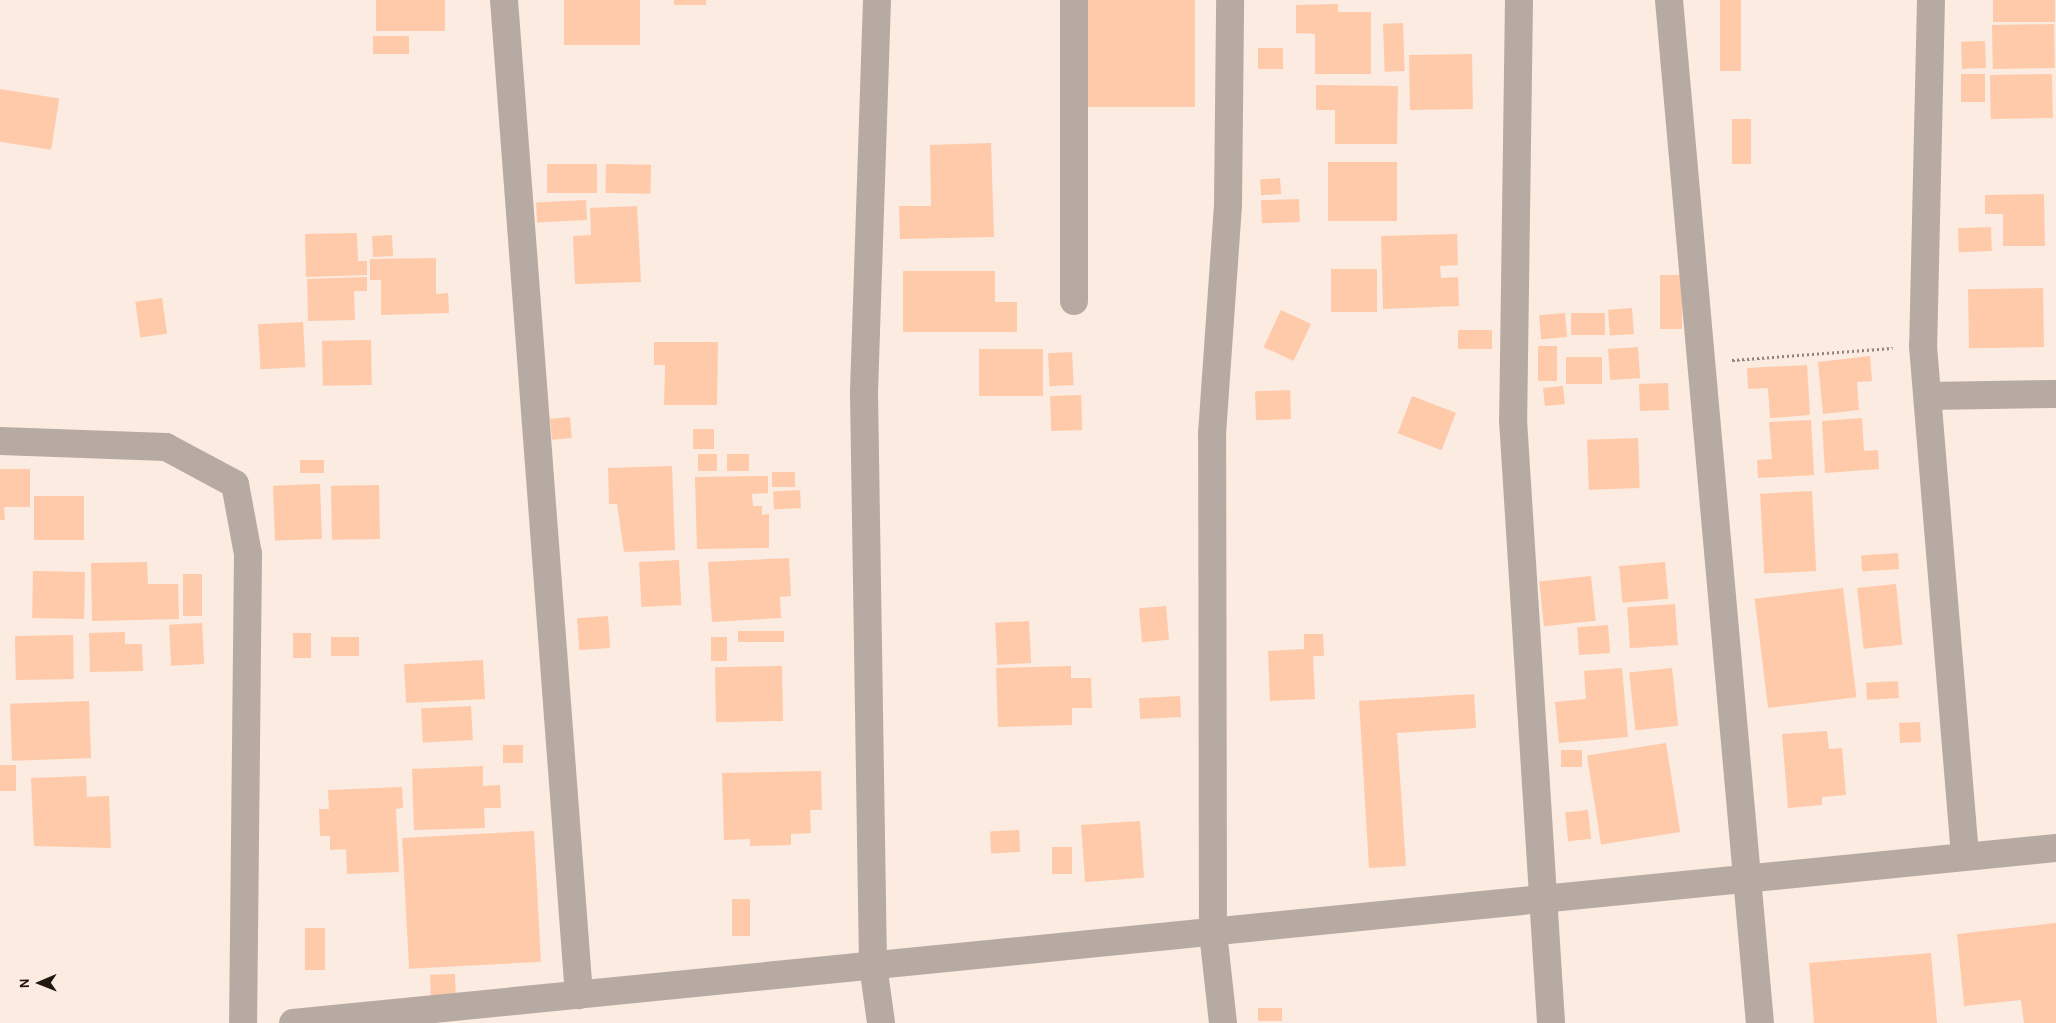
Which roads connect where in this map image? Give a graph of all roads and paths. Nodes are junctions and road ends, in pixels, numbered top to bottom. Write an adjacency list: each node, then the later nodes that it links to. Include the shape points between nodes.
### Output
1 (504, 0): 20 (street)
2 (877, 0): 19 (street, via 864,392)
3 (1074, 0): 8 (street)
4 (1230, 0): 18 (street, via 1228,205 1212,434)
5 (1519, 0): 17 (street, via 1513,420)
6 (1669, 0): 10 (street)
7 (1931, 0): 9 (street)
8 (1074, 301)
9 (1923, 346): 10 (path); 12 (street)
10 (1702, 362): 16 (street)
11 (2056, 394): 12 (street)
12 (1928, 396): 15 (street)
13 (0, 441): 21 (street, via 166,447 235,484 248,554)
14 (2056, 848): 15 (street)
15 (1964, 856): 16 (street)
16 (1747, 878): 17 (street); 26 (street)
17 (1542, 898): 18 (street); 25 (street)
18 (1214, 932): 19 (street); 24 (street)
19 (873, 965): 20 (street); 23 (street)
20 (579, 995): 22 (street)
21 (244, 1023)
22 (293, 1023)
23 (881, 1023)
24 (1223, 1023)
25 (1551, 1023)
26 (1760, 1023)

